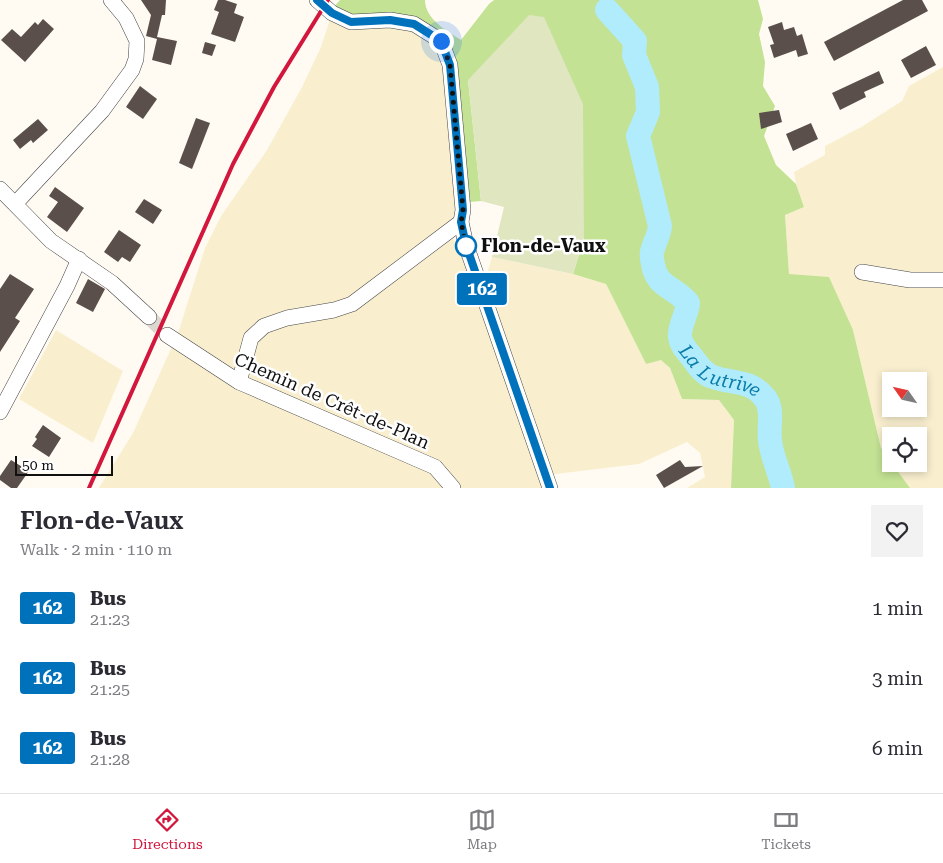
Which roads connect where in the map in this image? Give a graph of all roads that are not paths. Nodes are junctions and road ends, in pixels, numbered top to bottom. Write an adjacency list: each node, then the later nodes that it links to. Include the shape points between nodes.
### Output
1 (111, 0): 4 (street, via 126,18 137,41 132,70 102,111)
2 (317, 0): 5 (street, via 332,13 351,22 390,20 414,24 441,41 450,65 463,210)
3 (0, 189): 4 (street)
4 (14, 204): 6 (street, via 51,242)
5 (461, 222): 11 (street, via 352,304 264,326 251,338); 14 (street, via 466,245)
6 (79, 259): 9 (street); 12 (street)
7 (862, 272): 8 (street, via 910,280)
8 (943, 280)
9 (149, 316)
10 (167, 335): 11 (street, Chemin de Crêt-de-Plan)
11 (240, 382): 13 (street, Chemin de Crêt-de-Plan, via 436,467)
12 (0, 412)
13 (453, 488)
14 (550, 488)

